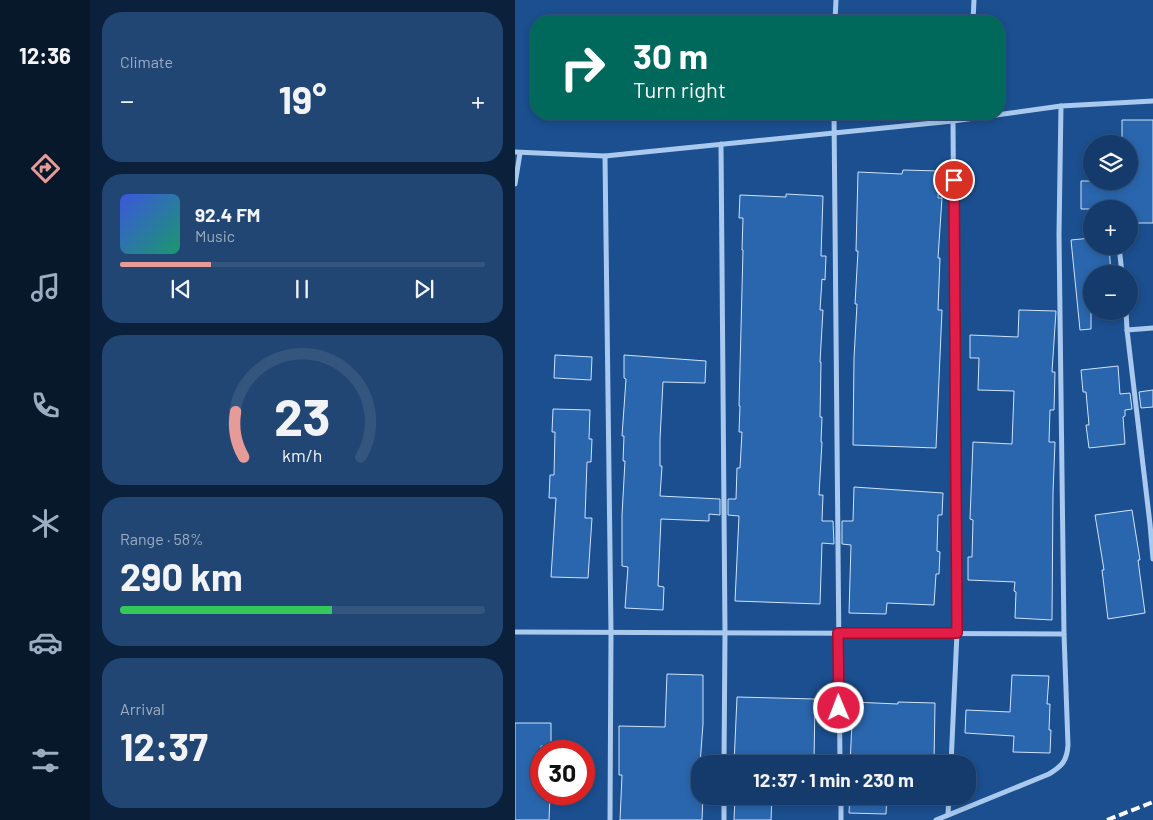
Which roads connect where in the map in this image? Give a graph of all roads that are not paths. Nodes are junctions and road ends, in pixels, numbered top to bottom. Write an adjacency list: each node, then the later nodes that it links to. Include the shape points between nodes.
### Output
1 (836, 0): 3 (street)
2 (974, 0): 4 (street)
3 (835, 15)
4 (973, 15)
5 (1153, 101): 6 (street)
6 (1061, 106): 7 (street); 25 (street, via 1059,234)
7 (1005, 112)
8 (834, 120): 11 (street)
9 (957, 120): 10 (street)
10 (953, 121): 11 (street); 24 (street)
11 (834, 133): 12 (street); 23 (street)
12 (721, 144): 14 (street); 22 (street)
13 (517, 152): 14 (street); 15 (street)
14 (605, 156): 21 (street)
15 (515, 184)
16 (1126, 320): 18 (street)
17 (1153, 328): 18 (street)
18 (1127, 330): 19 (street)
19 (1153, 559)
20 (515, 632): 21 (street)
21 (611, 632): 22 (street); 33 (street)
22 (725, 633): 23 (street); 26 (street)
23 (838, 633): 24 (street); 27 (street)
24 (957, 633): 25 (street); 28 (street)
25 (1064, 634): 32 (street, via 1067,757 1059,768 1049,774)
26 (724, 755)
27 (840, 755)
28 (951, 755)
29 (724, 805): 34 (street)
30 (841, 805): 35 (street)
31 (949, 805): 32 (street)
32 (948, 815): 36 (street)
33 (610, 820)
34 (723, 820)
35 (841, 820)
36 (936, 820)

